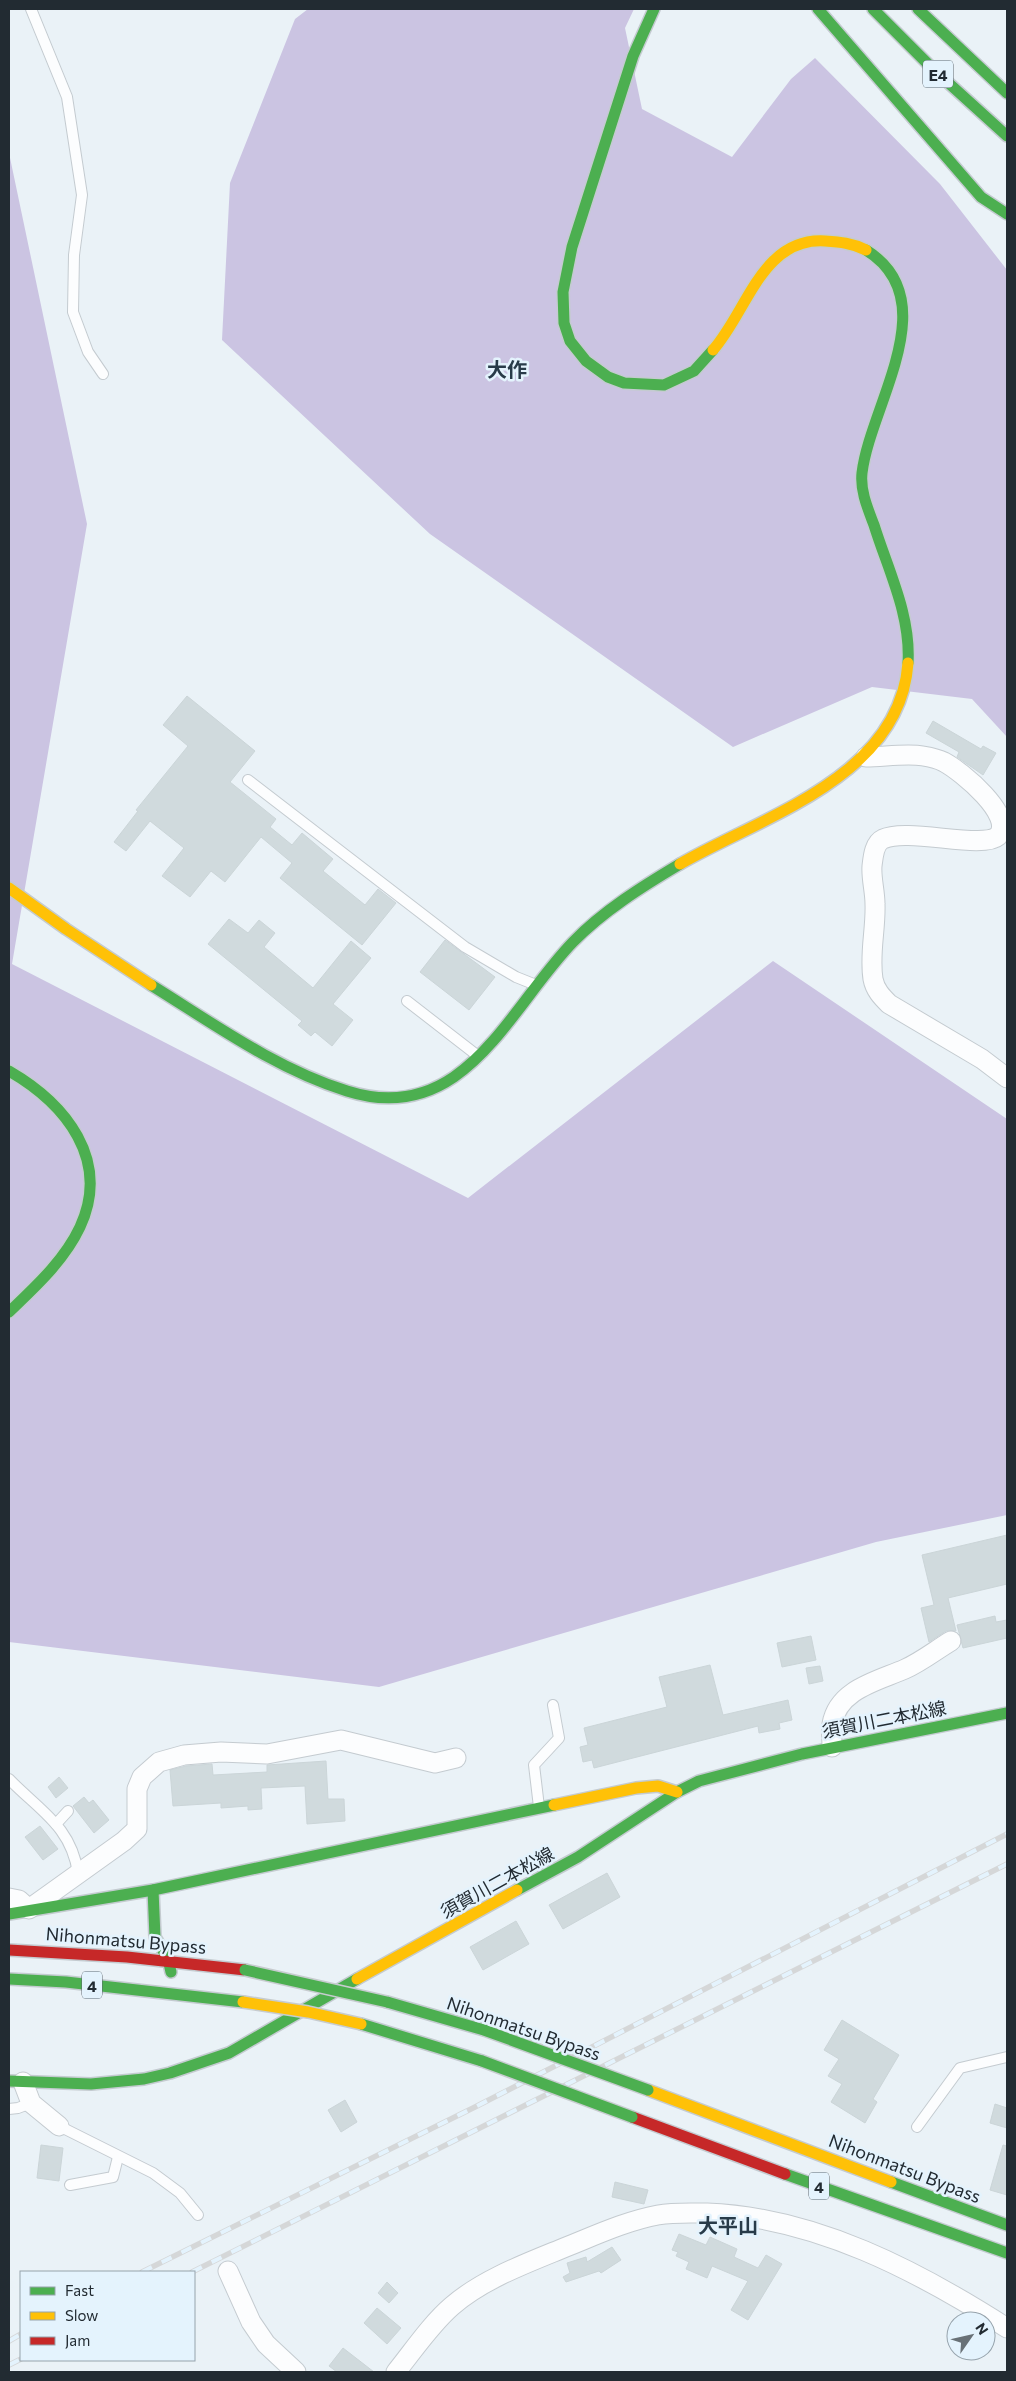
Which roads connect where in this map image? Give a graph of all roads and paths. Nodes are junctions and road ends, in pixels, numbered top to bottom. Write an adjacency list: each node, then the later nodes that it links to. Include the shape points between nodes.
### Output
1 (30, 9): 9 (lane, via 67,97 82,194 74,255 73,312 88,352)
2 (654, 9): 10 (main road, via 646,22 566,266 562,315 567,336 579,354 610,378 652,388 689,376 704,362 719,344 763,270 781,252 800,242 841,240 867,250 894,276 905,314 872,426 862,475 880,548 907,622 910,659 902,693 888,727)
3 (818, 9): 8 (main road, via 969,184 981,197)
4 (873, 9): 7 (main road, E4)
5 (918, 9): 6 (main road, E4)
6 (1007, 93)
7 (1007, 136)
8 (1007, 214)
9 (103, 374)
10 (866, 757): 13 (main road, via 837,778 672,869 630,896 575,939); 17 (street, via 920,755 944,761 977,786 1001,812 1004,824 1000,835 990,842 941,837 881,839 875,848 872,867 876,905 872,964 879,995 889,1004 982,1059)
11 (248, 780): 13 (lane, via 465,947 516,978)
12 (9, 888): 15 (main road, via 66,931 206,1020 322,1082 354,1093 391,1097 416,1094 450,1082)
13 (537, 986): 15 (main road, via 501,1034)
14 (407, 1002): 15 (lane)
15 (478, 1057)
16 (9, 1071): 18 (main road, via 61,1109 78,1135 86,1156 90,1187 88,1207 80,1228 41,1280)
17 (1007, 1078)
18 (9, 1312)
19 (951, 1641): 22 (street, via 907,1668 849,1695 832,1723)
20 (553, 1705): 26 (lane, via 559,1738 534,1765)
21 (1007, 1713): 22 (main road, 須賀川二本松線)
22 (832, 1747): 25 (main road, 須賀川二本松線, via 723,1773)
23 (456, 1758): 29 (street, via 434,1764 342,1740 267,1754 220,1752 184,1755 159,1762 142,1777 137,1789 137,1829)
24 (9, 1779): 28 (lane)
25 (677, 1792): 26 (main road, via 658,1786 636,1788); 39 (main road, 須賀川二本松線, via 578,1857 224,2055 142,2080 59,2085)
26 (540, 1808): 30 (main road)
27 (68, 1811): 28 (lane)
28 (56, 1824): 29 (lane, via 75,1853)
29 (78, 1873): 32 (street)
30 (153, 1890): 32 (main road); 35 (main road, via 156,1937)
31 (9, 1898): 32 (street, via 19,1900)
32 (29, 1909): 33 (main road)
33 (9, 1914)
34 (9, 1950): 35 (main road, Nihonmatsu Bypass / 4)
35 (168, 1959): 37 (main road); 47 (main road, Nihonmatsu Bypass / 4, bridge, via 245,1970 388,2002 484,2030)
36 (9, 1979): 37 (main road, 4)
37 (175, 1994): 48 (main road, 4, bridge, via 308,2012 361,2024 482,2061)
38 (1007, 2057): 43 (lane, via 960,2068)
39 (16, 2081): 40 (street)
40 (31, 2103): 41 (lane); 42 (street)
41 (9, 2109)
42 (59, 2126): 44 (lane)
43 (917, 2128)
44 (118, 2157): 45 (lane, via 113,2177); 46 (lane, via 153,2173 180,2192)
45 (70, 2185)
46 (198, 2215)
47 (1007, 2225)
48 (1007, 2253)
49 (228, 2271): 51 (street, via 251,2322 266,2344)
50 (1007, 2328): 52 (street, via 955,2294 865,2251 832,2239 735,2214 659,2214 534,2260 467,2294 450,2308)
51 (296, 2372)
52 (396, 2372)

